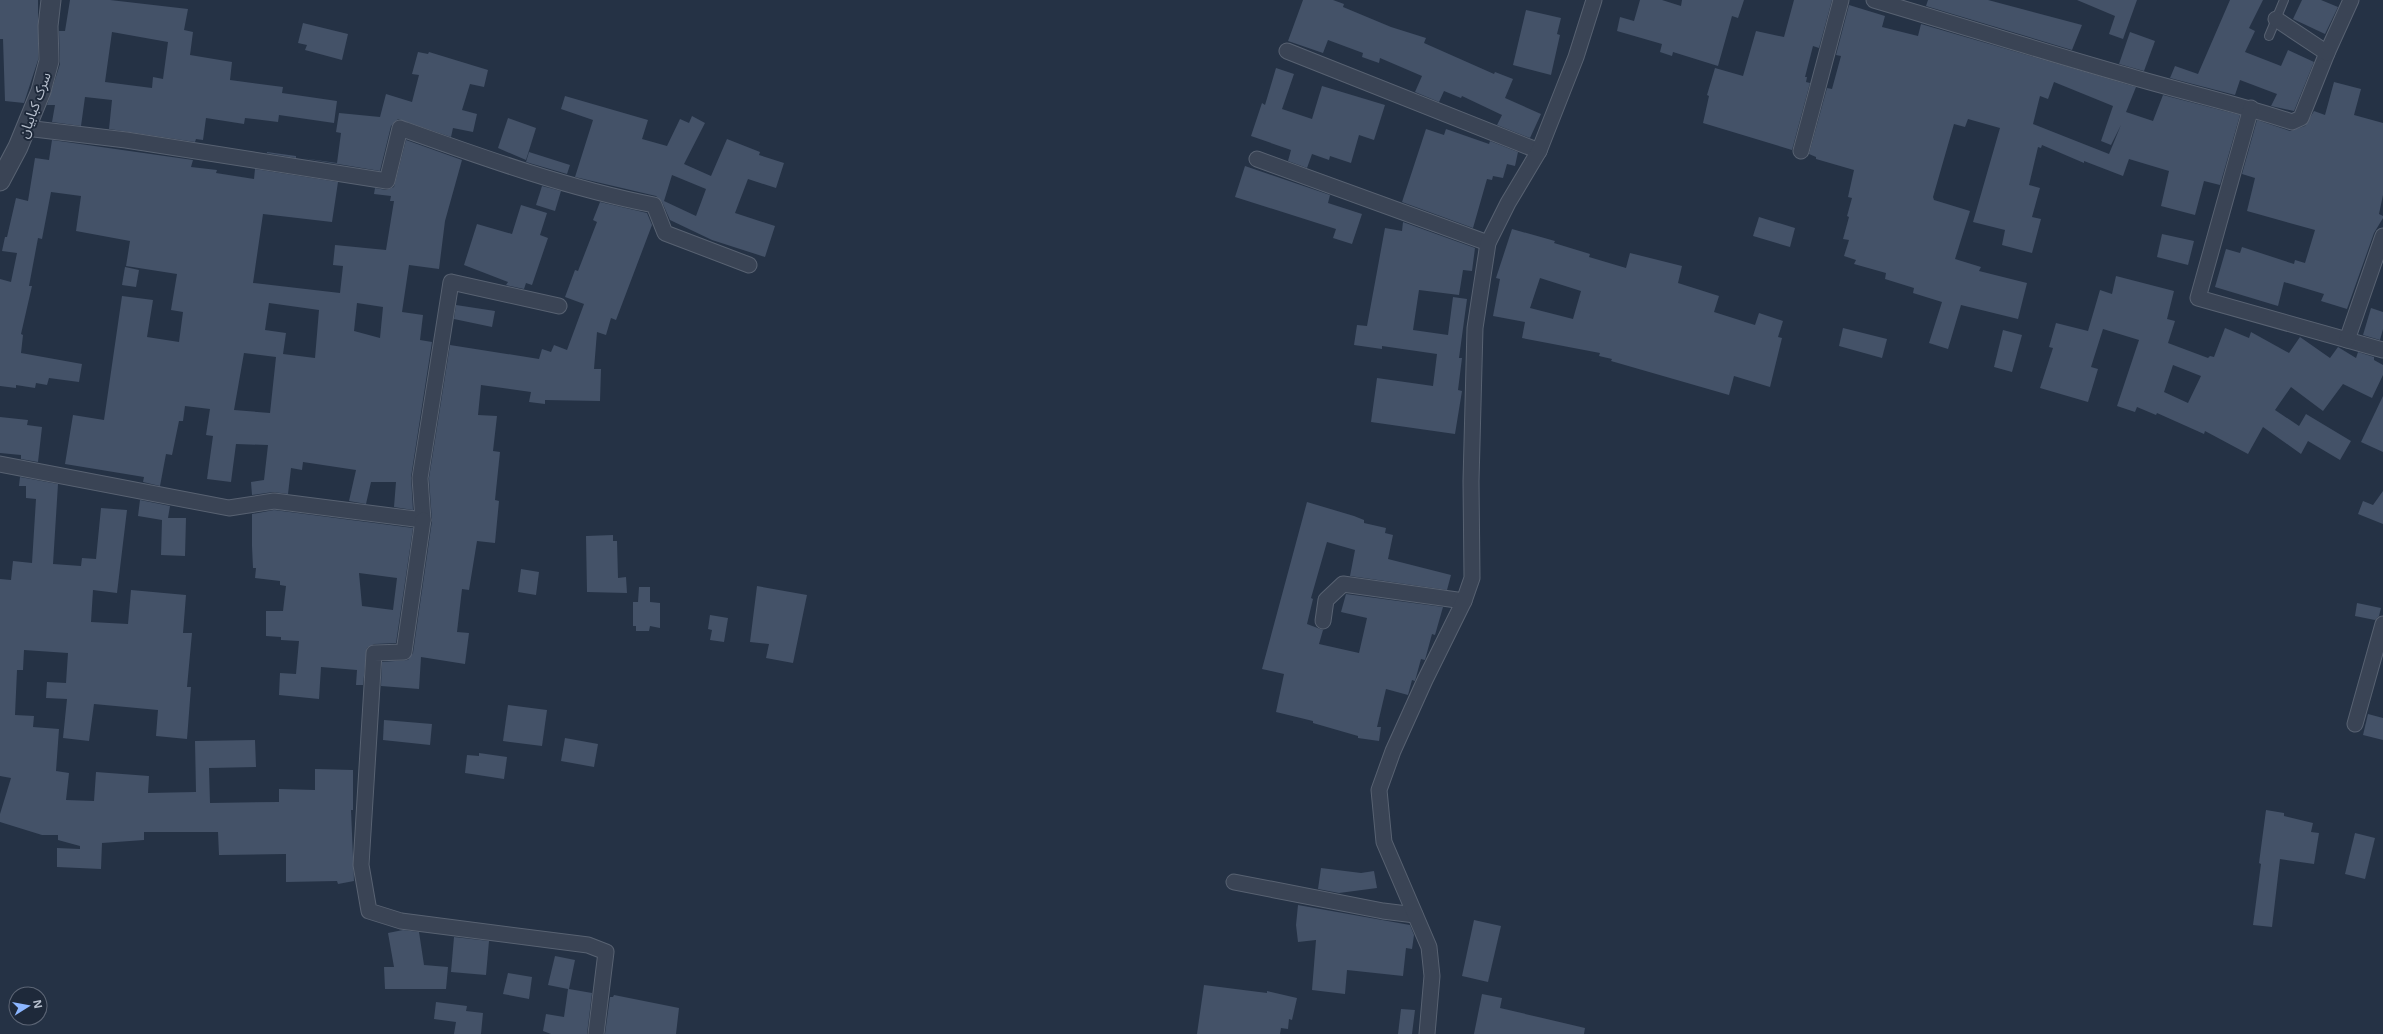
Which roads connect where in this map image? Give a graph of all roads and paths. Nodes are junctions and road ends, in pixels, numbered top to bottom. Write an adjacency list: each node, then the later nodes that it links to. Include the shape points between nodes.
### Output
1 (51, 0): 12 (street, سرک کبابیان, via 48,26 49,60 41,91)
2 (1594, 0): 13 (street, via 1576,56)
3 (1841, 0): 14 (street)
4 (1874, 0): 11 (street, via 2128,76)
5 (2284, 0): 7 (lane)
6 (2352, 0): 10 (street)
7 (2276, 19): 8 (lane); 10 (street)
8 (2269, 36)
9 (1287, 51): 13 (street)
10 (2327, 53): 11 (street, via 2301,118 2292,122)
11 (2251, 108): 21 (street, via 2198,298)
12 (26, 128): 16 (street, سرک کبابیان); 19 (street, via 126,140 387,181 400,128 519,170 605,195 654,205 665,234)
13 (1539, 151): 18 (street)
14 (1801, 151)
15 (1256, 159): 18 (street)
16 (0, 182)
17 (2383, 236): 21 (street)
18 (1488, 243): 25 (street, via 1475,328 1471,481 1472,578)
19 (749, 265)
20 (559, 306): 24 (street, via 451,282 420,478)
21 (2347, 340): 22 (street)
22 (2383, 350)
23 (0, 464): 24 (street, via 229,508 274,502)
24 (423, 520): 31 (street, via 404,652 374,653 361,865 369,911 401,922 588,945 606,952)
25 (1464, 601): 26 (street, via 1343,584 1326,600); 30 (street, via 1422,688 1379,790 1384,842)
26 (1323, 621)
27 (2383, 624): 28 (street)
28 (2355, 724)
29 (1234, 882): 30 (street)
30 (1415, 915): 32 (street, via 1429,947 1432,976)
31 (596, 1034)
32 (1427, 1034)

